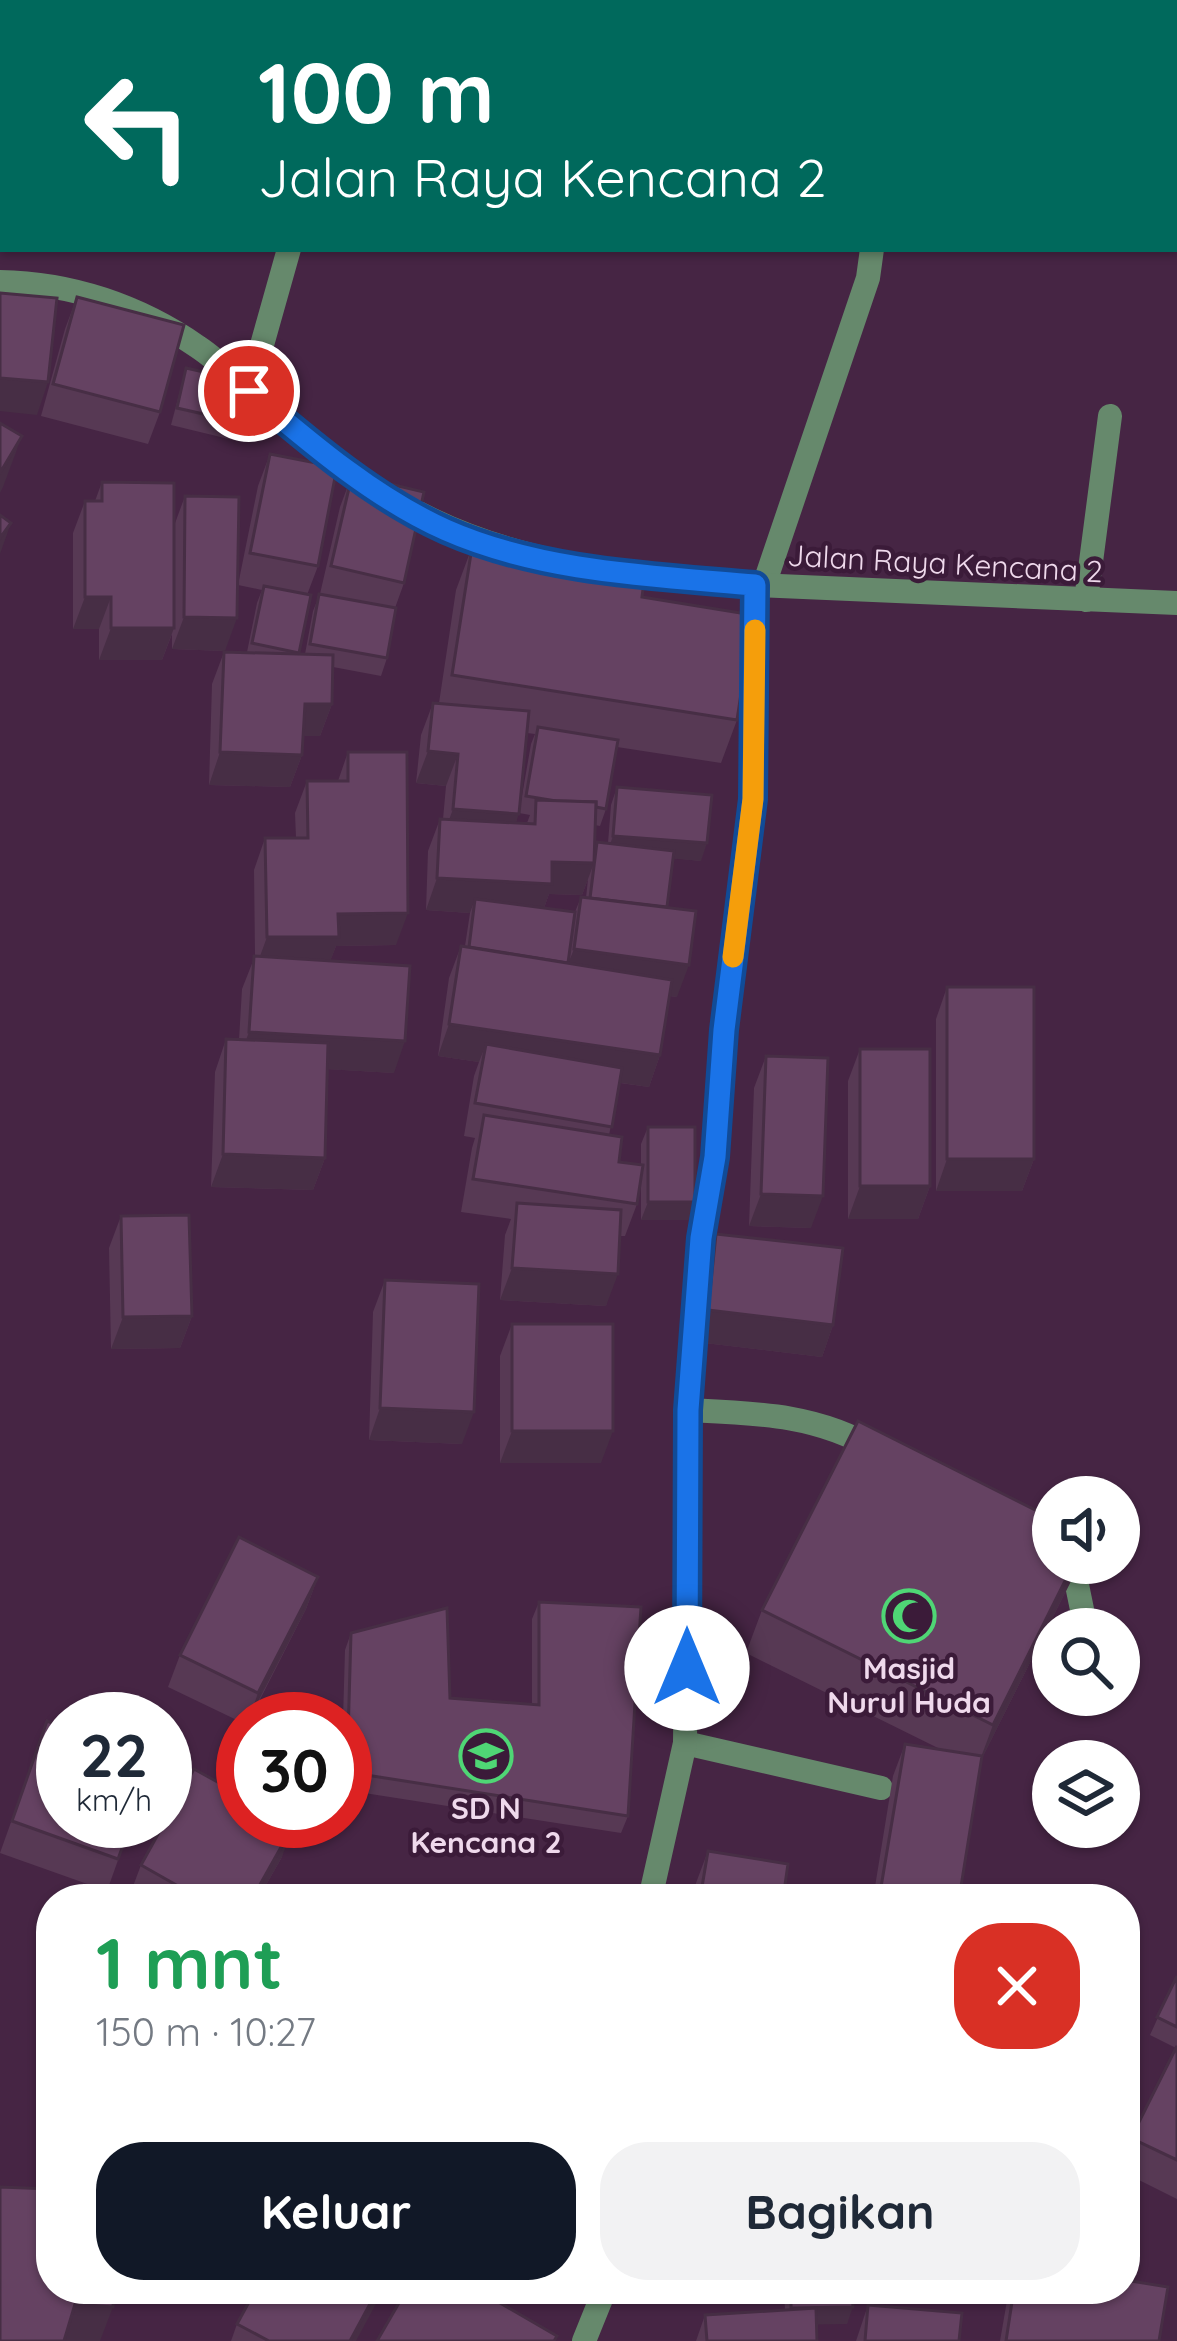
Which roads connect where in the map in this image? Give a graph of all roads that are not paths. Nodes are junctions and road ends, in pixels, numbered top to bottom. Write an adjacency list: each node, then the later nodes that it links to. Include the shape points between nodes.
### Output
1 (288, 252): 4 (street)
2 (872, 252): 6 (street)
3 (0, 282): 4 (street, Jalan Raya Kencana 2, via 69,286 127,308 199,347)
4 (249, 391): 6 (street, Jalan Raya Kencana 2, via 375,488 446,530 592,569)
5 (1110, 416): 7 (street)
6 (760, 585): 7 (street, Jalan Raya Kencana 2); 9 (street, via 753,799)
7 (1086, 600): 8 (street, Jalan Raya Kencana 2)
8 (1177, 603)
9 (688, 1410): 10 (street, via 803,1419); 11 (street)
10 (902, 1466)
11 (686, 1743): 12 (street); 13 (street)
12 (881, 1788)
13 (653, 1884)
14 (598, 2304): 15 (street)
15 (584, 2341)

